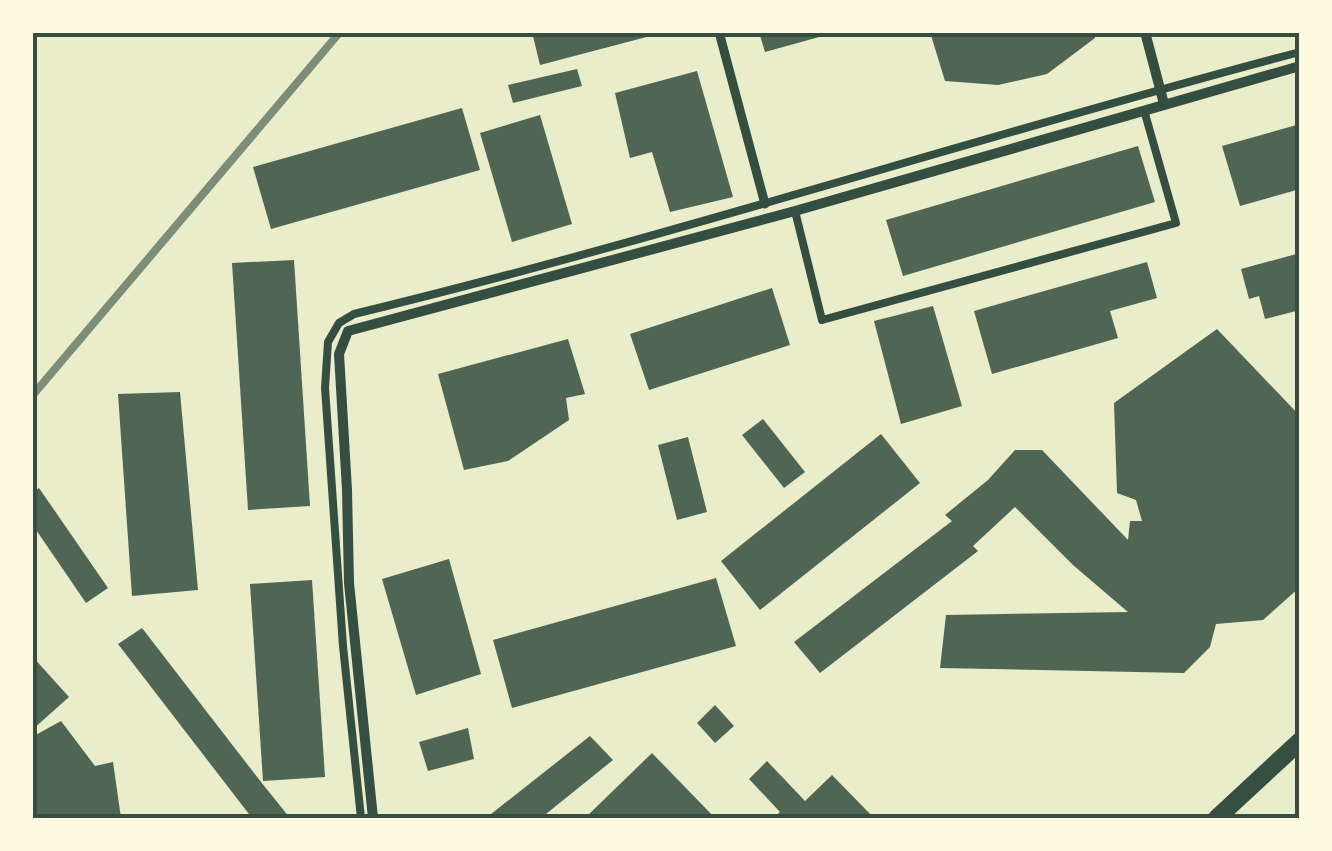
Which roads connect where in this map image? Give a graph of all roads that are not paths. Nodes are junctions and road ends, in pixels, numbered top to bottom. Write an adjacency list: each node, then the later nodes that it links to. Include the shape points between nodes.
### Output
1 (719, 32): 8 (street)
2 (1145, 32): 5 (street)
3 (1300, 52): 5 (lane)
4 (1300, 66): 6 (street)
5 (1160, 89): 6 (street); 8 (lane)
6 (1164, 104): 7 (street)
7 (1144, 110): 9 (street); 9 (lane, via 1176,224 822,320)
8 (765, 204): 11 (lane, via 339,323 328,342 325,388)
9 (794, 211): 12 (street, via 348,331 339,354 349,583)
10 (1300, 740): 13 (street)
11 (361, 818)
12 (373, 818)
13 (1217, 818)

